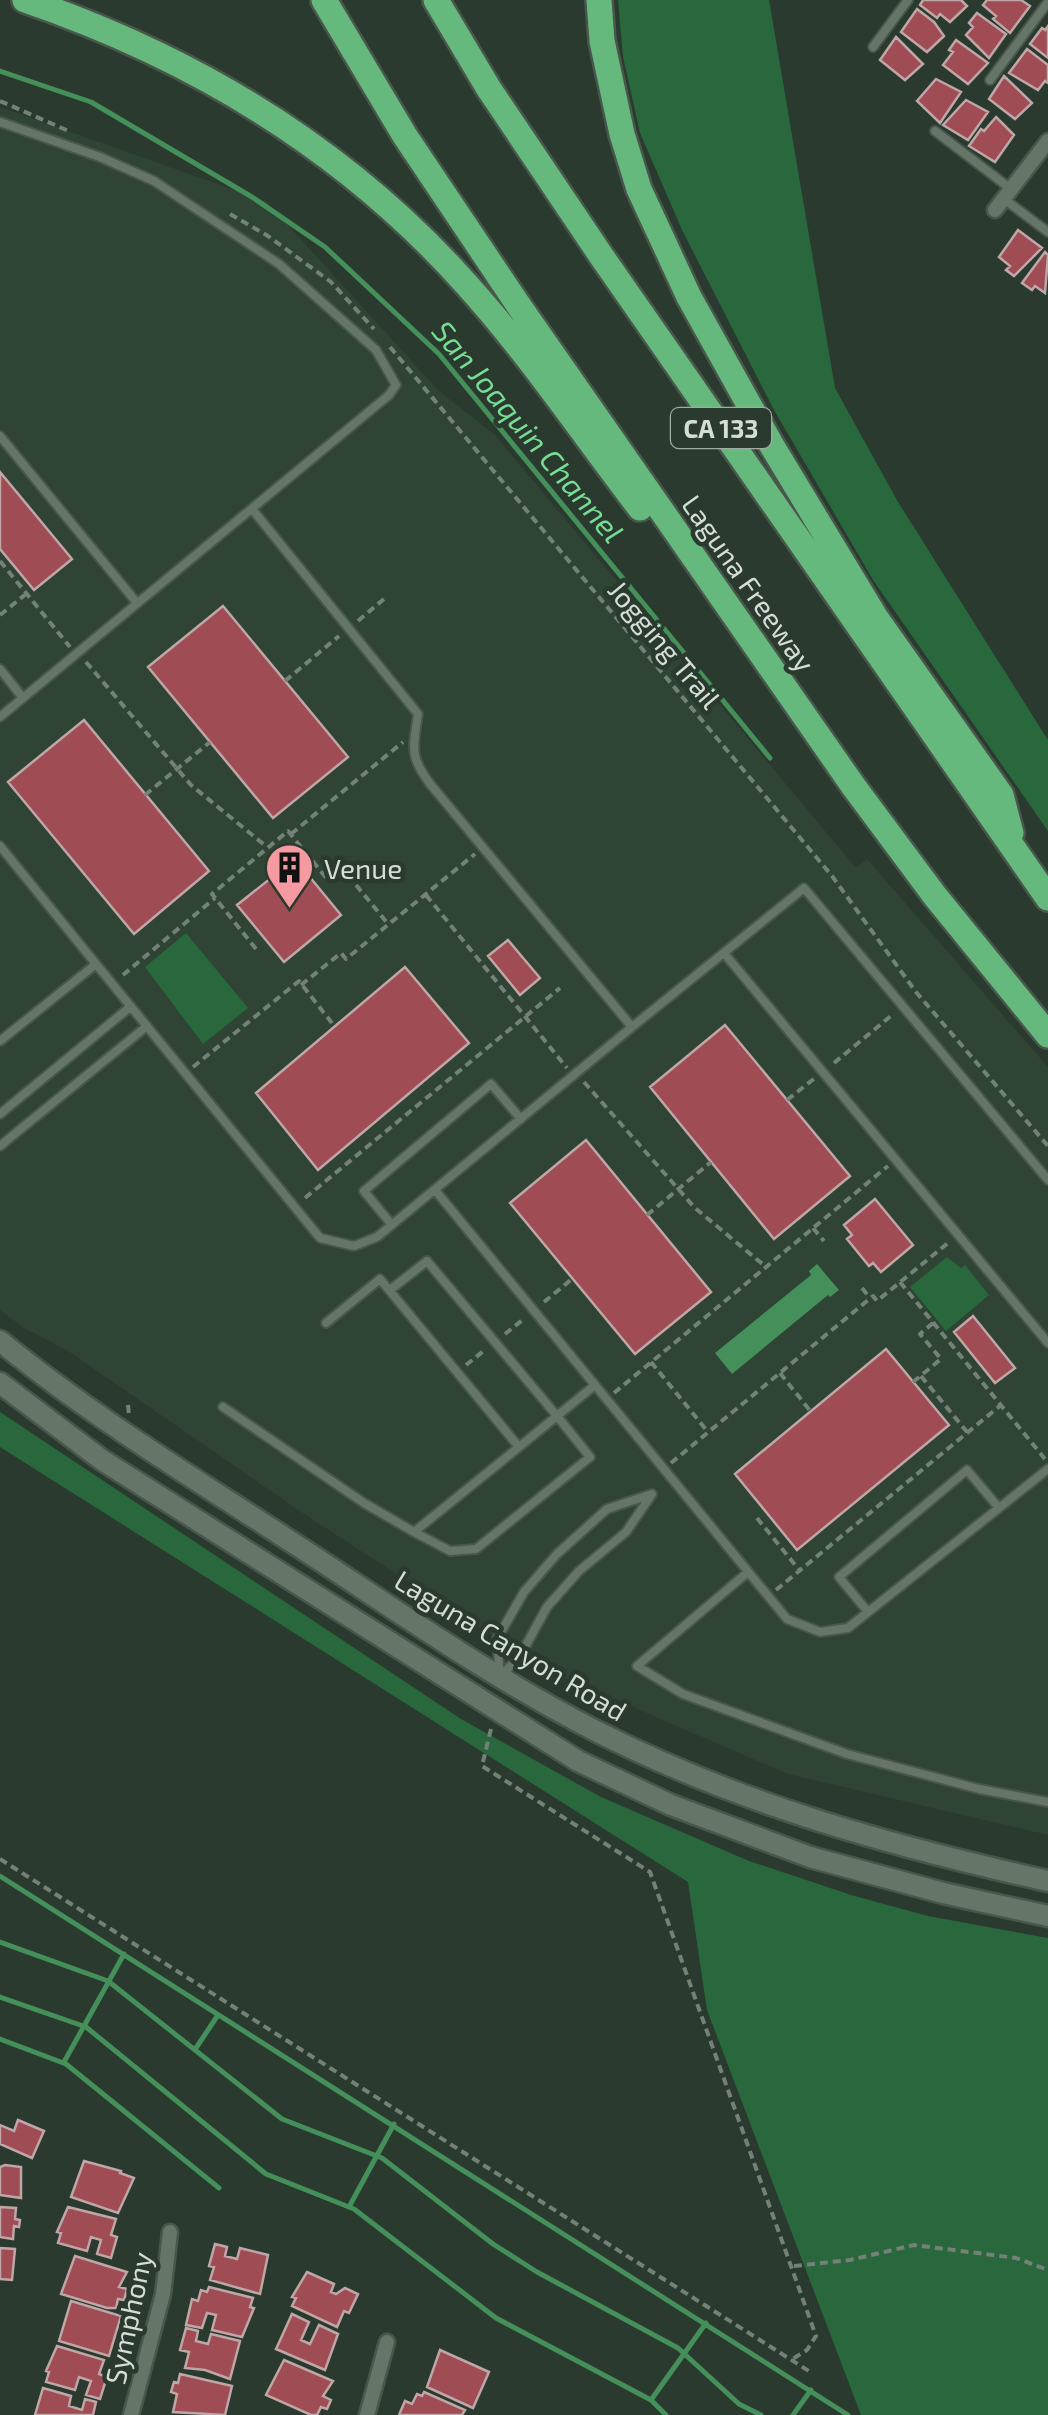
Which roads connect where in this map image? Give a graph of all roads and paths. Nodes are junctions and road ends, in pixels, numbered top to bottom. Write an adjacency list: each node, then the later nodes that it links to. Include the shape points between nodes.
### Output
1 (24, 0): 20 (highway, via 130,39 242,97 402,218 468,285 640,507)
2 (324, 0): 20 (highway, Laguna Freeway, via 416,152)
3 (436, 0): 39 (highway, CA 133, via 592,242)
4 (599, 0): 39 (highway, via 622,134 639,189 689,297 876,618 1001,795)
5 (908, 0): 7 (lane)
6 (1048, 2): 8 (lane)
7 (874, 47)
8 (990, 80)
9 (0, 102): 12 (path)
10 (0, 122): 18 (lane, via 154,182 279,264 387,366 396,385 389,394)
11 (934, 132): 14 (lane)
12 (80, 136)
13 (1048, 141): 14 (street)
14 (1004, 200): 16 (lane)
15 (216, 206): 65 (path, Jogging Trail, via 331,282 429,390)
16 (1048, 232)
17 (0, 436): 23 (lane)
18 (252, 509): 23 (lane); 25 (lane)
19 (0, 562): 21 (path)
20 (712, 582): 56 (highway, Laguna Freeway, via 900,849)
21 (26, 594): 24 (path); 26 (path)
22 (385, 598): 25 (path)
23 (137, 603): 26 (lane)
24 (0, 615)
25 (348, 629): 28 (path); 31 (lane, via 418,714)
26 (76, 653): 29 (lane); 33 (path)
27 (0, 669): 29 (lane)
28 (285, 681)
29 (24, 698): 30 (lane)
30 (0, 718)
31 (416, 732): 35 (path); 38 (lane, via 414,762)
32 (210, 742): 33 (path)
33 (177, 768): 34 (path); 37 (path)
34 (145, 794)
35 (290, 834): 37 (path); 43 (path, via 328,880 342,868)
36 (0, 846): 46 (lane)
37 (267, 847): 41 (path)
38 (483, 848): 40 (path); 54 (lane)
39 (1015, 850): 42 (highway, CA 133)
40 (426, 894): 43 (path); 52 (path)
41 (215, 898): 44 (path); 47 (path)
42 (1048, 898)
43 (389, 924): 48 (path)
44 (256, 949)
45 (724, 953): 51 (lane, via 804,888); 54 (lane); 58 (lane)
46 (96, 964): 47 (lane); 57 (lane)
47 (112, 984): 50 (lane)
48 (302, 985): 55 (path); 60 (path, via 298,981)
49 (560, 988): 52 (path)
50 (130, 1006): 53 (lane); 62 (lane)
51 (902, 1008): 58 (path); 68 (lane)
52 (525, 1016): 59 (path); 71 (path)
53 (146, 1026): 60 (lane); 64 (lane)
54 (632, 1026): 59 (lane)
55 (335, 1027)
56 (1048, 1035)
57 (0, 1042)
58 (822, 1072): 61 (path); 66 (lane)
59 (575, 1074): 63 (lane); 69 (path)
60 (184, 1075): 71 (lane)
61 (786, 1100)
62 (0, 1114)
63 (521, 1119): 70 (lane); 73 (lane, via 492,1084 364,1191)
64 (0, 1146)
65 (1048, 1146)
66 (896, 1160): 74 (path); 75 (lane)
67 (712, 1162): 69 (path)
68 (1048, 1180)
69 (680, 1189): 72 (path); 77 (path)
70 (435, 1190): 73 (lane); 83 (lane)
71 (294, 1207): 73 (lane, via 320,1238 335,1244 354,1246)
72 (648, 1215)
73 (392, 1225)
74 (813, 1228): 76 (path); 77 (path)
75 (958, 1234): 79 (path); 88 (lane)
76 (824, 1241)
77 (766, 1267): 89 (path)
78 (572, 1278): 83 (path)
79 (900, 1282): 82 (path, via 877,1301); 85 (path)
80 (862, 1288): 82 (path)
81 (390, 1290): 84 (lane, via 380,1279); 87 (lane, via 427,1261); 90 (lane)
82 (870, 1298): 91 (path)
83 (534, 1310): 87 (path); 95 (lane)
84 (326, 1323)
85 (934, 1323): 92 (path, via 920,1334 941,1359); 97 (path)
86 (0, 1341): 115 (main road, Laguna Canyon Road, via 133,1440)
87 (495, 1342): 90 (path); 100 (lane)
88 (1048, 1343)
89 (650, 1362): 96 (path); 101 (path)
90 (459, 1372): 103 (lane)
91 (780, 1373): 99 (path); 101 (path)
92 (921, 1376): 93 (path); 102 (path)
93 (914, 1382)
94 (0, 1383): 116 (main road, Laguna Canyon Road, via 102,1460)
95 (595, 1385): 96 (lane); 100 (lane)
96 (606, 1399): 105 (lane)
97 (1001, 1405): 102 (path); 104 (path)
98 (223, 1407): 110 (lane)
99 (811, 1412)
100 (557, 1416): 103 (lane); 110 (lane, via 590,1456 476,1550 450,1552)
101 (709, 1432): 105 (path)
102 (968, 1432): 111 (path)
103 (519, 1447): 110 (lane)
104 (1048, 1466): 108 (lane)
105 (664, 1469): 106 (lane)
106 (672, 1479): 107 (lane); 112 (lane)
107 (652, 1494): 115 (lane, via 626,1532 547,1607); 115 (lane, via 608,1509 524,1592 496,1638)
108 (999, 1508): 114 (lane); 114 (lane, via 967,1470 839,1578)
109 (757, 1518): 111 (path)
110 (414, 1532)
111 (800, 1570): 113 (path)
112 (748, 1572): 113 (lane); 117 (lane, via 636,1666 684,1694 847,1754)
113 (768, 1596): 114 (lane, via 787,1619 820,1632 848,1628)
114 (868, 1612)
115 (500, 1677): 116 (main road); 119 (main road, Laguna Canyon Road, via 684,1773 820,1824)
116 (498, 1708): 120 (main road, Laguna Canyon Road, via 578,1761 810,1857); 122 (path, via 482,1766 650,1872)
117 (1048, 1802)
118 (0, 1860): 125 (path)
119 (1048, 1881)
120 (1048, 1916)
121 (170, 2232): 127 (street, Symphony, via 163,2294)
122 (794, 2266): 123 (path, via 914,2244 1016,2258); 125 (path, via 816,2336)
123 (1048, 2270)
124 (387, 2342): 128 (street)
125 (791, 2360): 126 (path)
126 (812, 2373)
127 (131, 2415)
128 (367, 2415)

